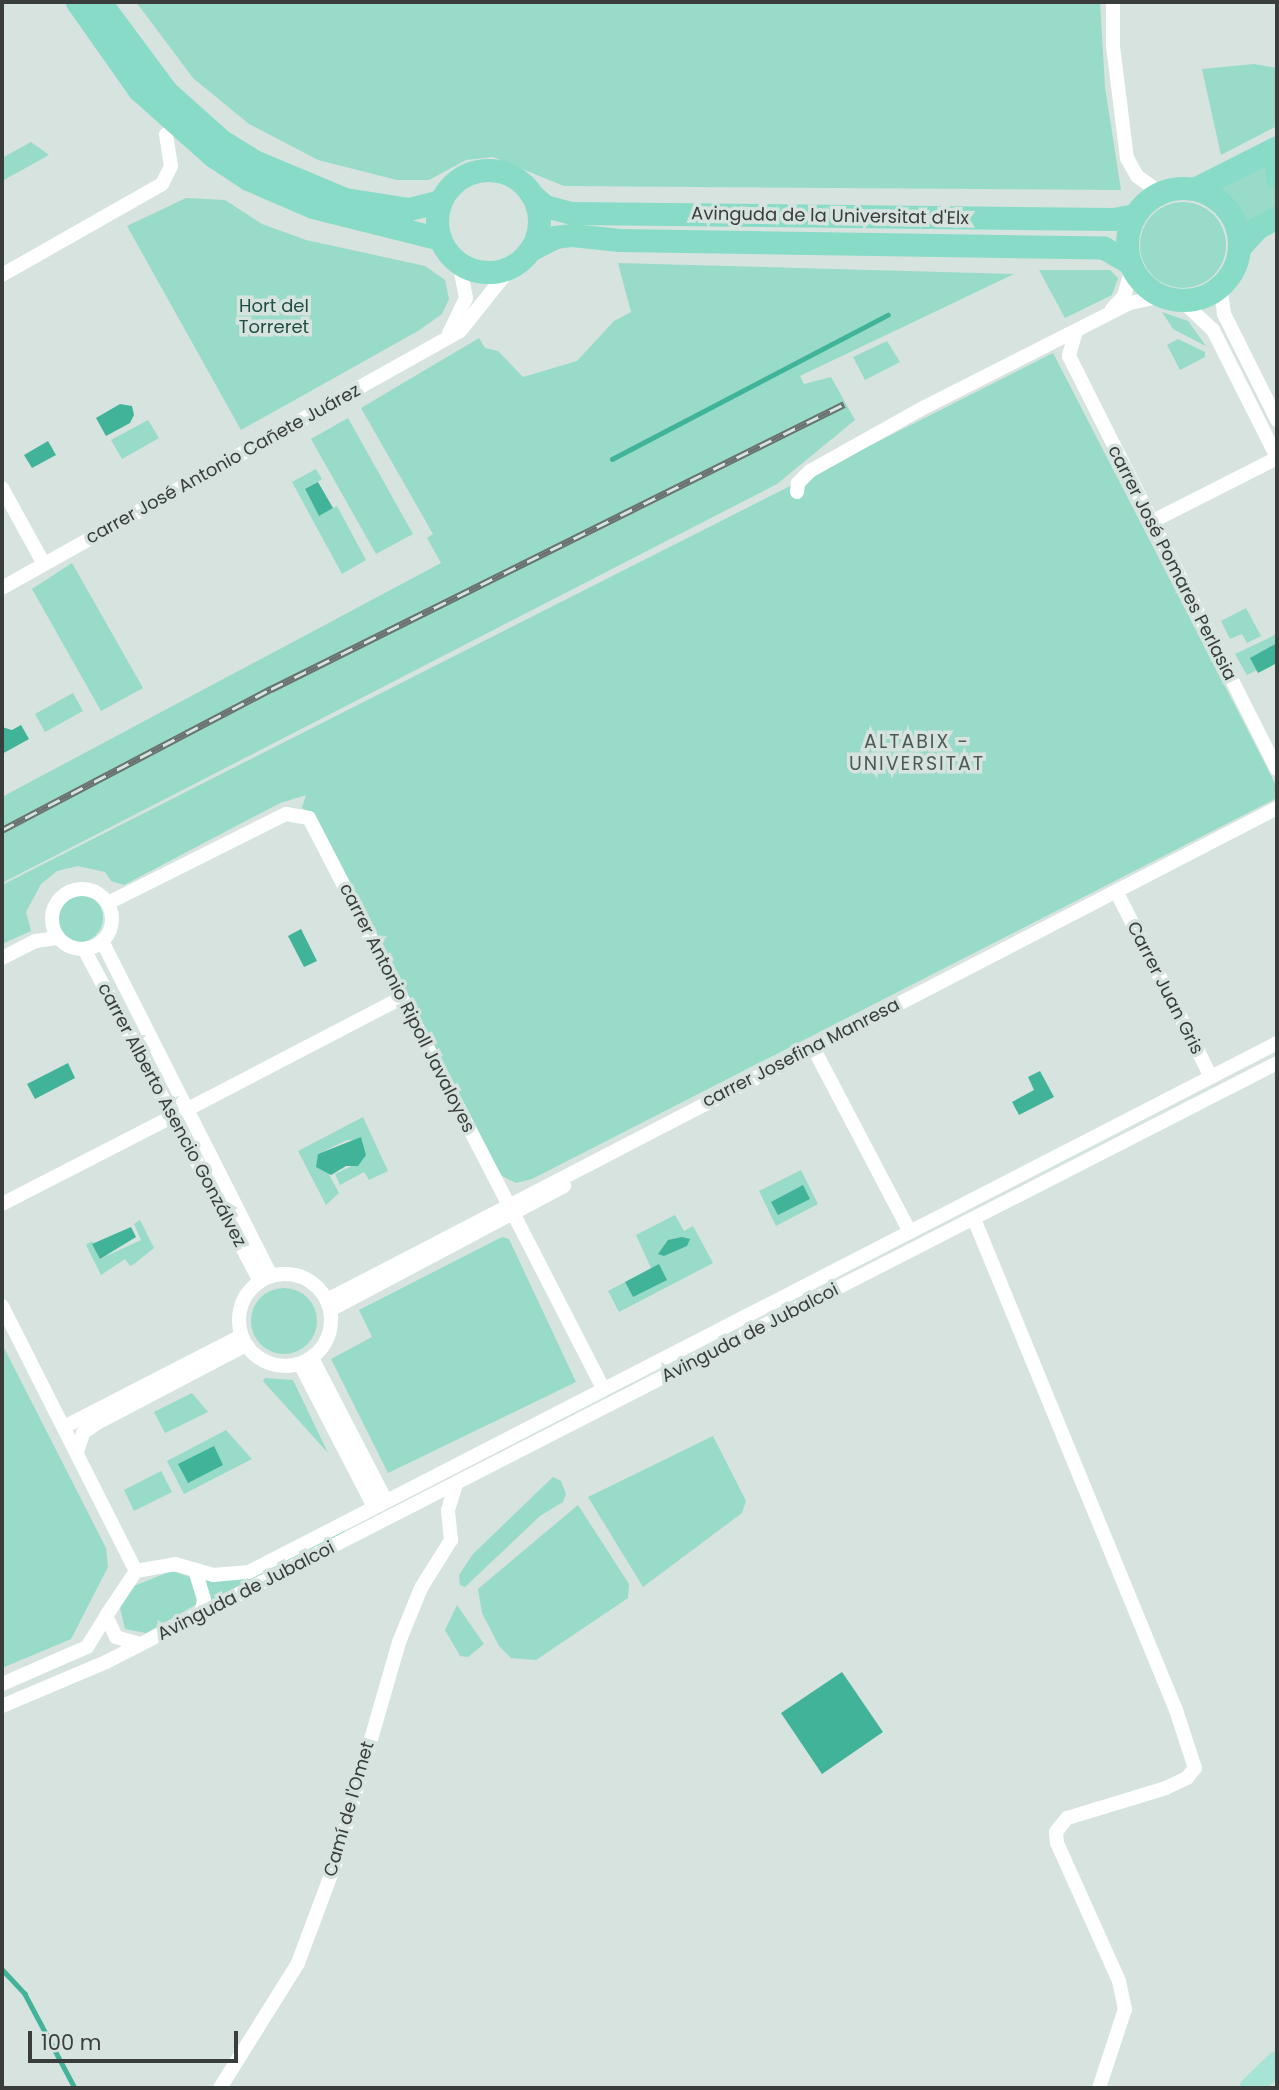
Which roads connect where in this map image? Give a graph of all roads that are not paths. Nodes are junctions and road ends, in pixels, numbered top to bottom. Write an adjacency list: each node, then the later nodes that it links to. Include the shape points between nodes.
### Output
1 (77, 2): 14 (highway, via 139,90 225,163 313,208)
2 (100, 2): 11 (highway, via 166,91 222,141 252,160 345,199 409,209)
3 (1113, 2): 9 (street, via 1113,46 1127,158 1137,176)
4 (166, 134): 20 (street, via 170,166 162,184)
5 (1277, 147): 8 (highway)
6 (1277, 155): 7 (highway)
7 (1277, 177)
8 (1194, 189): 9 (highway); 15 (highway, via 1227,210)
9 (1160, 193): 12 (highway)
10 (531, 194): 11 (highway, via 517,180 489,170 461,178); 12 (highway, Avinguda de la Universitat d'Elx, via 545,206 572,214 1114,219); 16 (highway, via 539,219)
11 (441, 201): 14 (highway)
12 (1135, 215): 18 (highway, via 1127,243)
13 (1277, 217): 15 (highway, via 1257,228)
14 (440, 239): 17 (highway)
15 (1239, 248): 21 (highway, via 1233,268)
16 (530, 250): 18 (highway, Avinguda de la Universitat d'Elx, via 572,234 620,240 1104,248); 19 (highway)
17 (459, 263): 19 (highway, via 481,272); 24 (street, via 466,298)
18 (1131, 265): 22 (highway, via 1145,285); 23 (street, via 1118,304)
19 (512, 266): 24 (street, carrer José Antonio Cañete Juárez, via 475,316)
20 (2, 275)
21 (1220, 285): 22 (highway, via 1209,293); 27 (street, via 1224,314)
22 (1172, 298): 23 (street, via 1130,303); 28 (street, via 1213,330)
23 (1082, 328): 25 (street); 26 (street)
24 (445, 341): 32 (street, carrer José Antonio Cañete Juárez)
25 (1047, 344): 26 (street); 30 (street, via 810,471 797,483)
26 (1069, 356): 31 (street, carrer José Pomares Perlasia)
27 (1277, 420)
28 (1277, 457): 31 (street)
29 (2, 488): 32 (street)
30 (797, 492)
31 (1151, 522): 34 (street, carrer José Pomares Perlasia)
32 (44, 564): 33 (street, carrer José Antonio Cañete Juárez)
33 (2, 588)
34 (1277, 769)
35 (1277, 808): 51 (street, carrer Josefina Manresa)
36 (1277, 818): 37 (street, carrer Josefina Manresa)
37 (1120, 899): 45 (street, carrer Josefina Manresa); 47 (street, Carrer Juan Gris)
38 (108, 903): 39 (street, via 92,890 62,895 52,911); 40 (street, via 112,923); 43 (street, carrer Antonio Ripoll Javaloyes, via 286,814 302,814 309,818)
39 (58, 938): 41 (street); 42 (street, via 36,941)
40 (102, 941): 41 (street); 48 (street, carrer Alberto Asencio Gonzálvez)
41 (84, 949): 49 (street, carrer Alberto Asencio Gonzálvez)
42 (2, 958)
43 (401, 998): 48 (street); 51 (street, carrer Antonio Ripoll Javaloyes)
44 (1277, 1043): 47 (street, Avinguda de Jubalcoi)
45 (817, 1055): 51 (street, carrer Josefina Manresa); 53 (street)
46 (1277, 1063): 52 (street, Avinguda de Jubalcoi)
47 (1211, 1077): 53 (street, Avinguda de Jubalcoi)
48 (186, 1110): 54 (street, carrer Alberto Asencio Gonzálvez)
49 (171, 1117): 50 (street); 54 (street, carrer Alberto Asencio Gonzálvez)
50 (2, 1204)
51 (510, 1209): 55 (street, carrer Josefina Manresa); 59 (street, carrer Antonio Ripoll Javaloyes)
52 (974, 1219): 64 (street, Avinguda de Jubalcoi); 77 (street, via 1176,1710 1195,1768 1187,1778 1166,1788 1067,1818 1056,1832 1119,1981 1125,2009)
53 (910, 1231): 59 (street, Avinguda de Jubalcoi)
54 (266, 1279): 55 (street, via 308,1280); 57 (street, via 242,1304)
55 (328, 1305): 58 (street, via 327,1340)
56 (2, 1306): 60 (street)
57 (243, 1340): 58 (street, via 269,1364); 61 (street); 63 (street, via 97,1423 83,1433)
58 (306, 1361): 65 (street)
59 (603, 1388): 65 (street, Avinguda de Jubalcoi)
60 (54, 1408): 61 (street); 62 (street)
61 (92, 1412): 62 (street)
62 (64, 1427): 63 (street)
63 (77, 1452): 69 (street)
64 (456, 1484): 66 (street, Avinguda de Jubalcoi); 67 (street, Camí de l'Omet)
65 (379, 1504): 68 (street, Avinguda de Jubalcoi, via 248,1572 213,1575)
66 (415, 1504): 67 (street, via 429,1504); 70 (street, Avinguda de Jubalcoi)
67 (449, 1519): 76 (street, Camí de l'Omet, via 451,1540 421,1588 399,1642 335,1864 298,1963)
68 (195, 1570): 69 (street, Avinguda de Jubalcoi, via 175,1564); 70 (street, via 204,1600)
69 (136, 1571): 71 (street)
70 (201, 1614): 72 (street, Avinguda de Jubalcoi)
71 (106, 1616): 72 (street, Avinguda de Jubalcoi, via 122,1642); 73 (street, via 87,1647)
72 (141, 1644): 74 (street)
73 (2, 1684)
74 (2, 1706)
75 (1277, 2062): 78 (main road)
76 (220, 2088)
77 (1099, 2088)
78 (1250, 2088)

